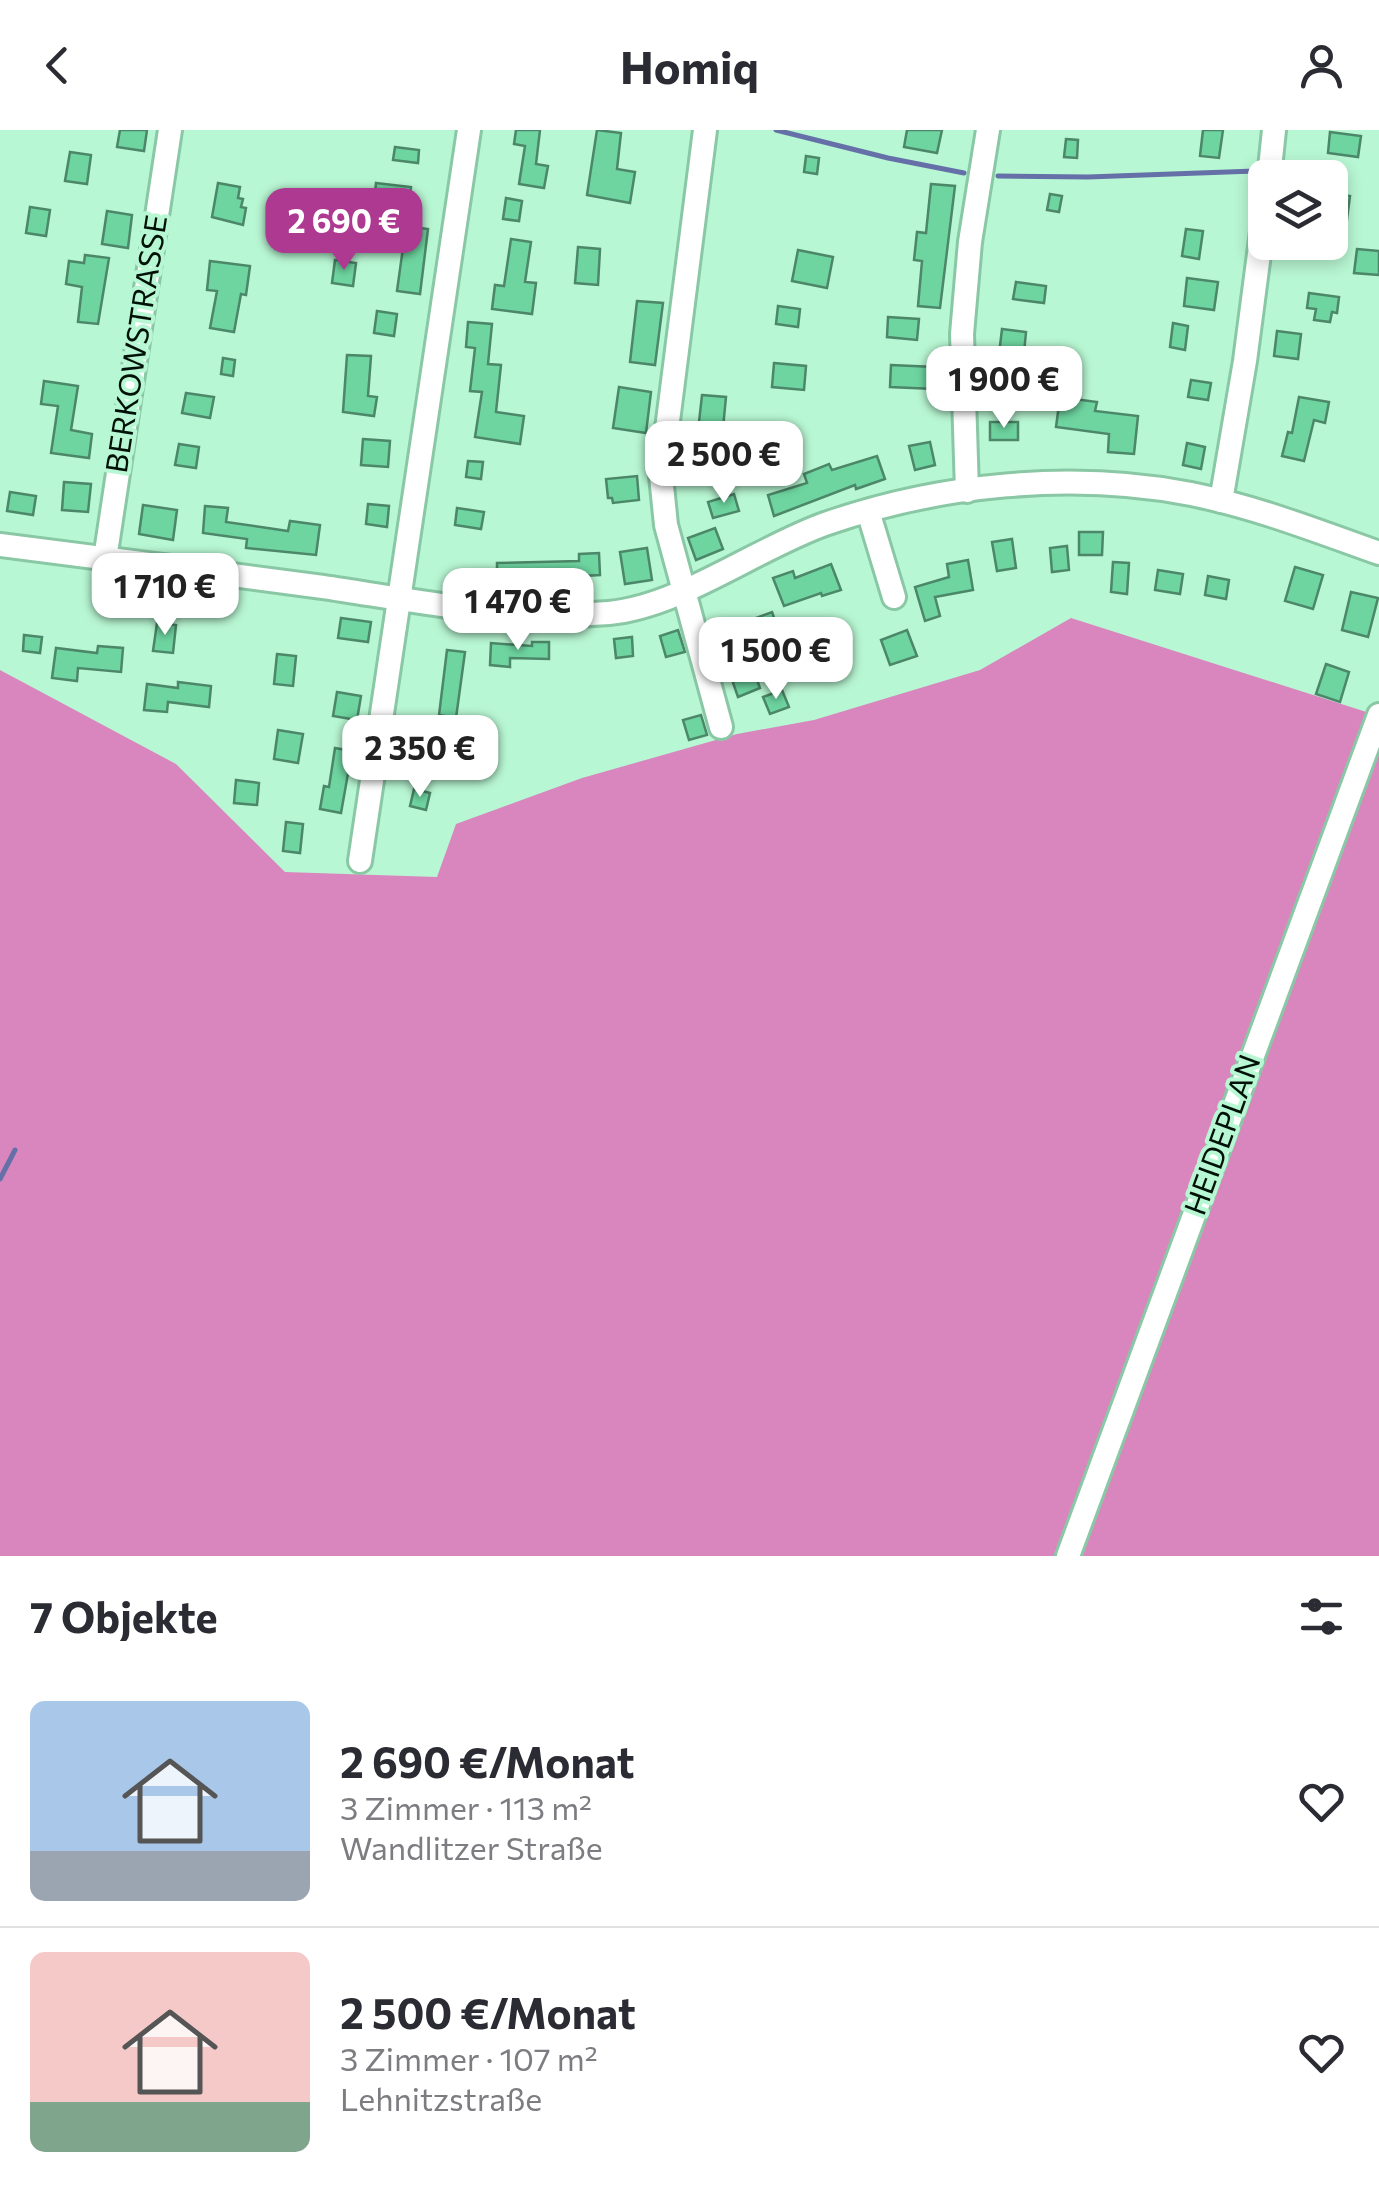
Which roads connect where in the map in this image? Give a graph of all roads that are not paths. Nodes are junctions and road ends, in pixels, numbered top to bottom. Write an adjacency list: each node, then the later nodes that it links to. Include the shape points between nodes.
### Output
1 (170, 130): 13 (street, BERKOWSTRASSE)
2 (469, 130): 16 (street)
3 (705, 130): 14 (street, via 661,476)
4 (988, 130): 8 (street, via 964,304)
5 (1274, 130): 6 (street)
6 (1271, 160)
7 (1258, 260): 9 (street)
8 (967, 491): 9 (street, via 1106,484); 10 (street)
9 (1221, 501): 12 (street)
10 (868, 511): 14 (street, via 781,542); 15 (street)
11 (0, 545): 13 (street)
12 (1379, 553)
13 (105, 559): 16 (street)
14 (683, 591): 16 (street, via 628,610 568,615); 18 (street)
15 (894, 597)
16 (400, 598): 19 (street)
17 (1379, 715): 20 (street, HEIDEPLAN)
18 (722, 727)
19 (360, 862)
20 (1068, 1556)

